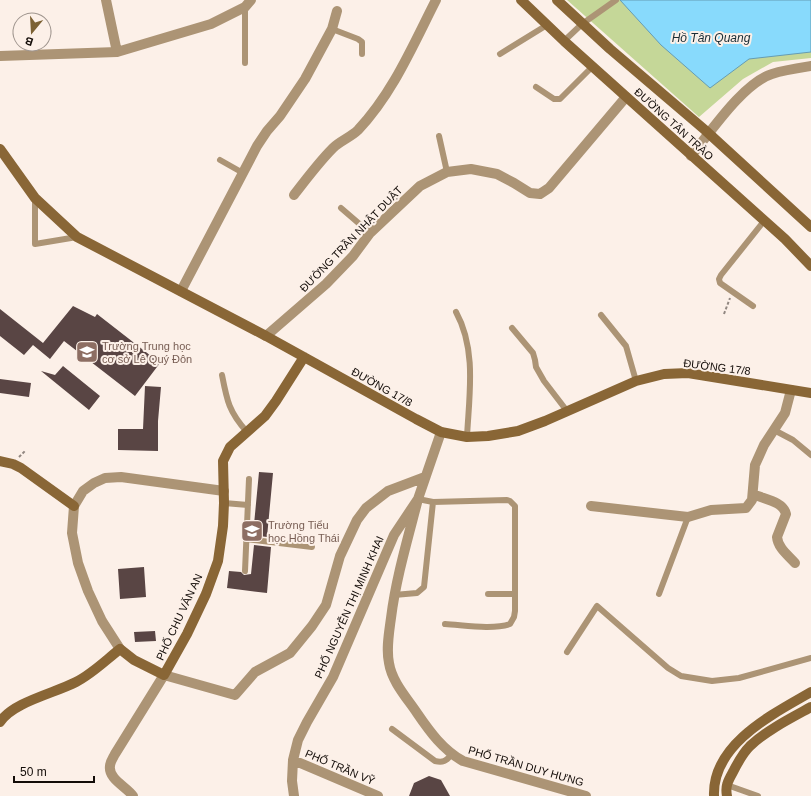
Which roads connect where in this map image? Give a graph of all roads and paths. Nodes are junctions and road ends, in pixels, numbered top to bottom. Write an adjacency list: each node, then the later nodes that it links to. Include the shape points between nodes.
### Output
1 (106, 0): 12 (street)
2 (436, 0): 28 (street, via 399,74 374,110 357,131 335,146)
3 (521, 0): 9 (street, ĐƯỜNG TÂN TRÀO)
4 (557, 0): 8 (street, ĐƯỜNG TÂN TRÀO)
5 (616, 0): 8 (lane)
6 (248, 4): 12 (street, via 210,24); 16 (lane)
7 (337, 11): 10 (street)
8 (582, 24): 11 (lane); 21 (street, ĐƯỜNG TÂN TRÀO)
9 (547, 25): 11 (street, ĐƯỜNG TÂN TRÀO); 14 (lane)
10 (332, 29): 13 (lane, via 362,42); 27 (street, via 293,98 267,132)
11 (564, 41): 17 (street, ĐƯỜNG TÂN TRÀO)
12 (117, 52): 15 (street)
13 (362, 54)
14 (500, 54)
15 (0, 56)
16 (245, 63)
17 (593, 66): 19 (lane, via 560,99 554,99); 20 (street, ĐƯỜNG TÂN TRÀO)
18 (811, 66): 21 (street, via 771,74 755,84 737,100)
19 (536, 87)
20 (626, 97): 24 (street, ĐƯỜNG TÂN TRÀO); 26 (street, ĐƯỜNG TRẦN NHẬT DUẬT, via 549,188 540,194 530,193 497,174 471,169)
21 (709, 134): 24 (street); 32 (street, ĐƯỜNG TÂN TRÀO)
22 (439, 136): 26 (lane)
23 (0, 149): 29 (street, ĐƯỜNG 17/8)
24 (691, 156): 31 (street, ĐƯỜNG TÂN TRÀO)
25 (220, 160): 27 (lane)
26 (447, 172): 33 (street, ĐƯỜNG TRẦN NHẬT DUẬT, via 420,186)
27 (243, 173): 36 (street)
28 (294, 195)
29 (35, 198): 34 (street, ĐƯỜNG 17/8); 34 (lane, via 36,244)
30 (341, 208): 33 (lane)
31 (764, 221): 35 (street, ĐƯỜNG TÂN TRÀO); 37 (lane, via 721,274 720,283)
32 (811, 227)
33 (370, 233): 43 (street, ĐƯỜNG TRẦN NHẬT DUẬT, via 353,256 326,284)
34 (78, 237): 36 (street, ĐƯỜNG 17/8)
35 (811, 266)
36 (181, 291): 43 (street, ĐƯỜNG 17/8)
37 (732, 291): 38 (lane); 40 (path)
38 (753, 306)
39 (456, 312): 53 (lane, via 468,350 470,379)
40 (724, 314)
41 (601, 315): 46 (lane, via 626,346)
42 (512, 328): 49 (lane, via 533,353 544,381)
43 (266, 336): 44 (street, ĐƯỜNG 17/8)
44 (304, 357): 51 (street, PHỐ CHU VĂN AN, via 265,416); 52 (street, ĐƯỜNG 17/8)
45 (222, 375): 51 (lane, via 227,402 237,421)
46 (636, 381): 47 (street, ĐƯỜNG 17/8, via 664,374 688,373); 49 (street, ĐƯỜNG 17/8)
47 (791, 390): 48 (street, ĐƯỜNG 17/8); 50 (street, via 785,413)
48 (811, 393)
49 (566, 411): 53 (street, ĐƯỜNG 17/8, via 518,431)
50 (774, 430): 54 (lane, via 793,440); 59 (street, via 755,465)
51 (247, 432): 58 (street, PHỐ CHU VĂN AN, via 230,447 223,461)
52 (441, 432): 53 (street, ĐƯỜNG 17/8); 56 (street, PHỐ NGUYỄN THỊ MINH KHAI)
53 (467, 437)
54 (811, 455)
55 (0, 460): 64 (street, via 21,468)
56 (425, 477): 60 (street, PHỐ NGUYỄN THỊ MINH KHAI); 79 (street, via 388,491 366,508 357,520 340,556 326,605 312,626 290,653 255,672 235,695)
57 (249, 479): 63 (lane)
58 (224, 491): 62 (street, PHỐ CHU VĂN AN); 64 (street, via 121,477 105,478 94,482 83,491)
59 (753, 494): 66 (street, via 750,505 746,508 711,510); 69 (street, via 777,503 785,510 777,542)
60 (418, 499): 61 (lane); 74 (street, PHỐ TRẦN DUY HƯNG); 85 (street, PHỐ NGUYỄN THỊ MINH KHAI, via 394,535 333,676 298,740)
61 (433, 502): 72 (lane, via 507,500 515,506); 74 (lane, via 424,587 418,593)
62 (224, 503): 63 (lane); 79 (street, PHỐ CHU VĂN AN, via 218,560 206,594)
63 (248, 505): 67 (lane)
64 (74, 506): 76 (street, via 72,533 78,563 102,621)
65 (591, 506): 66 (street)
66 (688, 516): 73 (lane)
67 (246, 539): 68 (lane); 70 (lane)
68 (312, 547)
69 (795, 563)
70 (245, 571)
71 (488, 594): 72 (lane)
72 (515, 594): 75 (lane, via 514,618 510,624)
73 (660, 594)
74 (394, 595): 84 (street, PHỐ TRẦN DUY HƯNG, via 388,639 389,664 394,678 419,716 440,745)
75 (445, 624)
76 (120, 649): 79 (street, PHỐ CHU VĂN AN, via 134,660); 82 (street, via 87,676 32,700)
77 (567, 652): 78 (lane, via 597,606 668,668 681,676 712,681 739,678)
78 (811, 658)
79 (164, 675): 87 (street, via 110,766 110,772 116,781)
80 (811, 692): 91 (street, via 752,728 730,750 717,772)
81 (811, 707): 86 (street, via 750,747)
82 (1, 717)
83 (392, 729): 84 (lane, via 434,761 440,763)
84 (451, 755): 90 (street, PHỐ TRẦN DUY HƯNG, via 463,761)
85 (293, 760): 88 (street, PHỐ NGUYỄN THỊ MINH KHAI); 89 (street, PHỐ TRẦN VỸ)
86 (727, 785): 92 (street); 93 (lane)
87 (133, 796)
88 (294, 796)
89 (378, 796)
90 (586, 796)
91 (714, 796)
92 (727, 796)
93 (758, 796)

